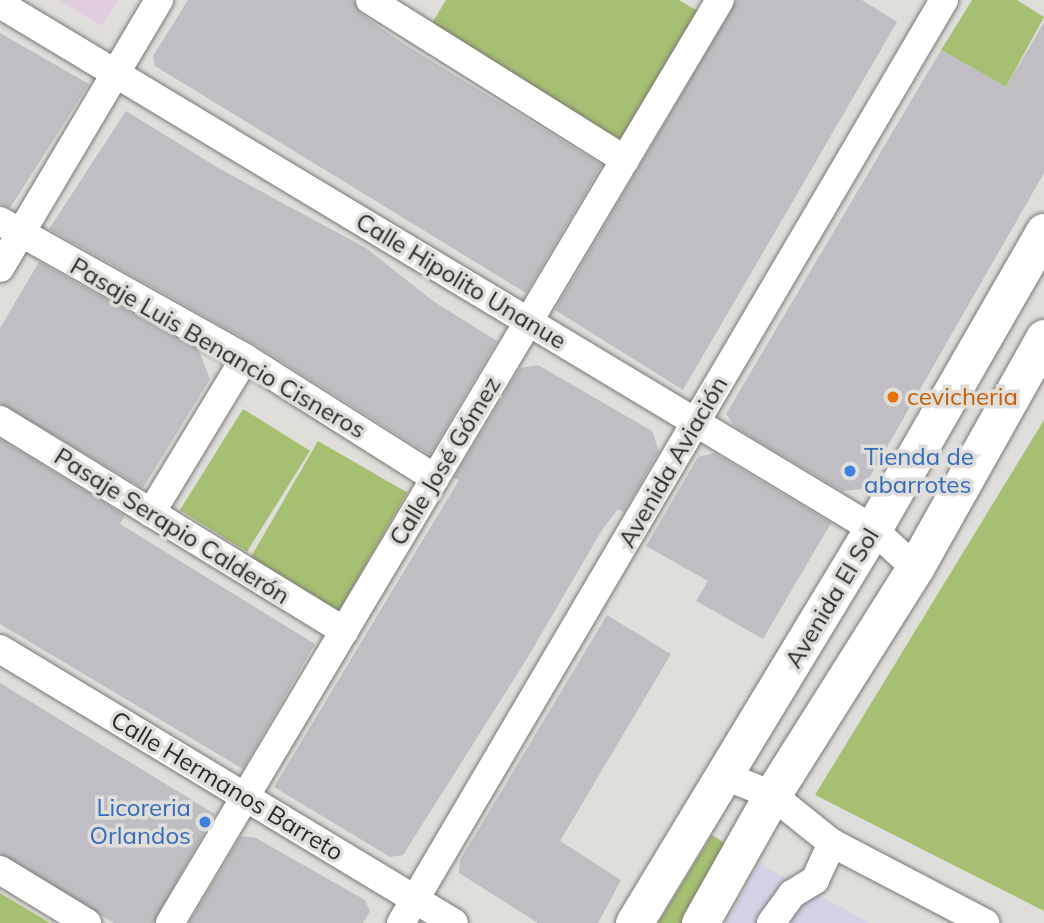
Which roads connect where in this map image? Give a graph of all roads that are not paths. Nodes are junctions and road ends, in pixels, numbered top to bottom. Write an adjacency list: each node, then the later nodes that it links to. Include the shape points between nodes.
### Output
1 (159, 0): 6 (street)
2 (370, 0): 7 (street)
3 (944, 0): 15 (street, Avenida Aviación)
4 (715, 2): 7 (street, Calle José Gómez)
5 (0, 4): 6 (street, Calle Hipolito Unanue)
6 (116, 73): 8 (street); 11 (street, Calle Hipolito Unanue)
7 (625, 160): 11 (street, Calle José Gómez)
8 (10, 227): 10 (street); 13 (street, Pasaje Luis Benancio Cisneros)
9 (1044, 232): 18 (main road, Avenida El Sol)
10 (0, 268)
11 (529, 321): 15 (street, Calle Hipolito Unanue); 16 (street, Calle José Gómez)
12 (1044, 338): 19 (main road)
13 (245, 358): 16 (street, Pasaje Luis Benancio Cisneros); 17 (street)
14 (0, 420): 17 (street, Pasaje Serapio Calderón)
15 (696, 421): 18 (street, Calle Hipolito Unanue); 27 (street, Avenida Aviación)
16 (435, 478): 20 (street, Calle José Gómez)
17 (150, 513): 20 (street, Pasaje Serapio Calderón)
18 (873, 529): 19 (street, Calle Hipolito Unanue); 22 (main road, Avenida El Sol)
19 (915, 568): 24 (main road)
20 (344, 631): 23 (street, Calle José Gómez)
21 (0, 649): 23 (street, Calle Hermanos Barreto)
22 (725, 776): 24 (street); 33 (main road, Avenida El Sol)
23 (246, 795): 27 (street, Calle Hermanos Barreto); 31 (street, Calle José Gómez)
24 (772, 795): 25 (street); 34 (main road)
25 (832, 843): 28 (street, via 815,880 792,894); 29 (street)
26 (0, 870): 30 (street)
27 (408, 911): 32 (street, Calle Hermanos Barreto)
28 (774, 922)
29 (978, 922)
30 (87, 923)
31 (170, 923)
32 (454, 923)
33 (634, 923)
34 (700, 923)

